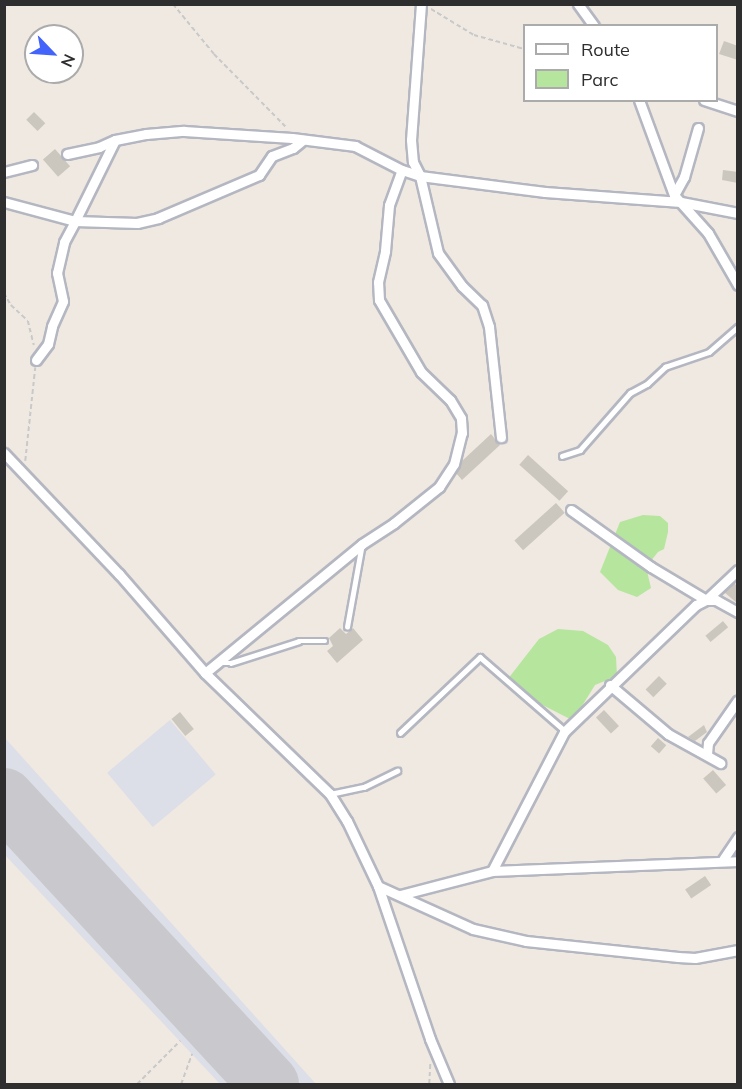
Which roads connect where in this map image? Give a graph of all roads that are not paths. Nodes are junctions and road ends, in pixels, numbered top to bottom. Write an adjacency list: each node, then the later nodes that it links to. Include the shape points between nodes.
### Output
1 (422, 4): 14 (street, via 411,140 413,162)
2 (578, 4): 3 (street)
3 (593, 24)
4 (640, 102): 15 (street)
5 (710, 102): 6 (street)
6 (738, 111)
7 (698, 129): 15 (street, via 684,177)
8 (115, 140): 9 (street, via 184,131); 10 (street); 19 (street)
9 (303, 140): 12 (street, via 356,146); 19 (street, via 272,156 259,175 158,218 137,223)
10 (67, 154)
11 (32, 165): 13 (street)
12 (402, 170): 14 (street); 27 (street, via 389,205 378,282 380,300 421,372 450,400 461,418 462,433 454,464 439,487)
13 (4, 172)
14 (420, 176): 17 (street, via 545,192); 23 (street, via 438,253 482,305 489,327)
15 (674, 195): 17 (street)
16 (4, 202): 19 (street)
17 (681, 202): 18 (street); 20 (street, via 708,233)
18 (738, 213)
19 (75, 221): 22 (street, via 58,266 63,301 48,344)
20 (738, 285)
21 (738, 327): 25 (lane, via 709,352 665,367 630,393 580,450)
22 (36, 360)
23 (501, 436)
24 (4, 453): 34 (street, via 119,574)
25 (562, 456)
26 (571, 510): 29 (street, via 651,567)
27 (362, 544): 31 (lane); 33 (street)
28 (738, 570): 29 (street)
29 (706, 600): 30 (street, via 716,600); 35 (street)
30 (738, 612)
31 (347, 627)
32 (325, 641): 33 (lane, via 299,641 231,663)
33 (216, 664): 34 (street)
34 (205, 673): 42 (street)
35 (610, 685): 37 (street); 39 (street, via 668,734)
36 (738, 700): 39 (street, via 708,743)
37 (565, 731): 38 (lane, via 480,657); 46 (street)
38 (400, 733)
39 (708, 754): 40 (street)
40 (720, 763)
41 (397, 771): 42 (lane, via 364,787)
42 (330, 794): 47 (street)
43 (738, 837): 44 (street)
44 (722, 861): 45 (street); 46 (street)
45 (738, 861)
46 (492, 871): 48 (street)
47 (378, 886): 48 (street); 50 (street)
48 (400, 895): 49 (street, via 473,929 526,941 695,958)
49 (738, 950)
50 (449, 1084)

